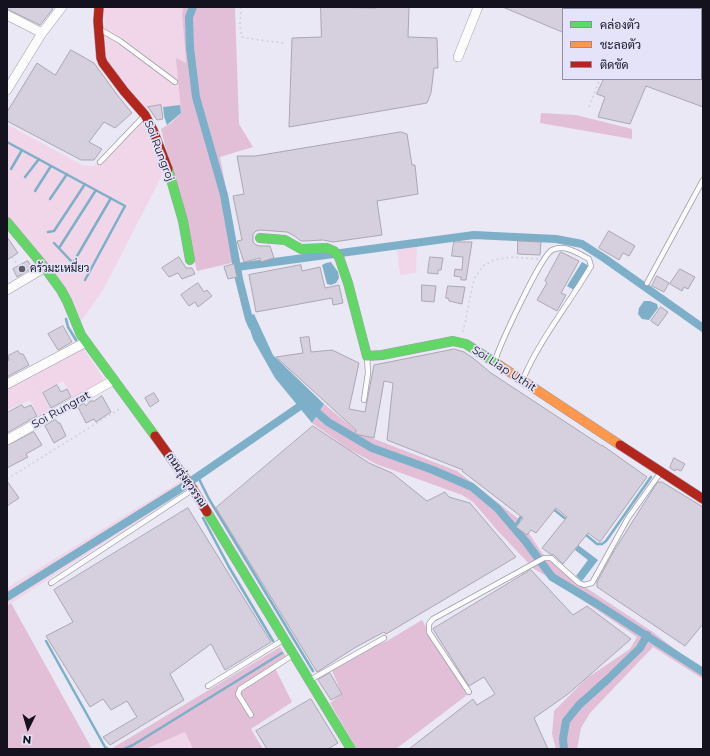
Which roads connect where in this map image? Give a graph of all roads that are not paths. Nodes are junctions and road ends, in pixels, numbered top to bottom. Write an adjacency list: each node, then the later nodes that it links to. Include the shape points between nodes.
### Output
1 (62, 7): 6 (street)
2 (99, 7): 5 (street, Soi Rungroj)
3 (478, 7): 7 (street)
4 (7, 15): 6 (street)
5 (99, 28): 8 (lane); 10 (street, Soi Rungroj, via 103,63)
6 (42, 33): 9 (street)
7 (458, 57)
8 (175, 82)
9 (7, 90)
10 (145, 115): 11 (lane); 15 (street, Soi Rungroj, via 166,163 183,221)
11 (100, 162)
12 (703, 180): 17 (lane)
13 (7, 222): 16 (street, ถนนรุ่งสุวรรณ)
14 (260, 238): 20 (street, via 280,239 300,249 328,249 337,254 350,287)
15 (190, 260)
16 (44, 268): 18 (street); 19 (street, ถนนรุ่งสุวรรณ, via 69,304 75,326)
17 (647, 283)
18 (7, 290)
19 (86, 342): 22 (street, ถนนรุ่งสุวรรณ); 24 (street)
20 (367, 356): 21 (street, Soi Liap Uthit, via 453,341 461,342); 25 (lane, via 368,373)
21 (494, 362): 23 (street, Soi Liap Uthit); 23 (lane, via 528,288 548,253 560,248 568,249 589,259 591,266 537,350)
22 (114, 380): 26 (street, Soi Rungrat); 28 (street, ถนนรุ่งสุวรรณ)
23 (522, 381): 27 (street, Soi Liap Uthit)
24 (7, 384)
25 (364, 400)
26 (7, 440)
27 (661, 472): 29 (street, Soi Liap Uthit); 36 (lane, via 628,518 592,583 578,583 551,558 544,558 429,624 429,632)
28 (193, 489): 30 (lane); 32 (street, ถนนรุ่งสุวรรณ)
29 (703, 499)
30 (51, 582)
31 (384, 638): 34 (lane)
32 (285, 639): 33 (street, ถนนรุ่งสุวรรณ); 35 (lane)
33 (294, 654): 34 (street, ถนนรุ่งสุวรรณ); 37 (lane, via 240,689 240,699)
34 (310, 680): 38 (street, ถนนรุ่งสุวรรณ)
35 (208, 686)
36 (469, 692)
37 (251, 715)
38 (351, 749)

